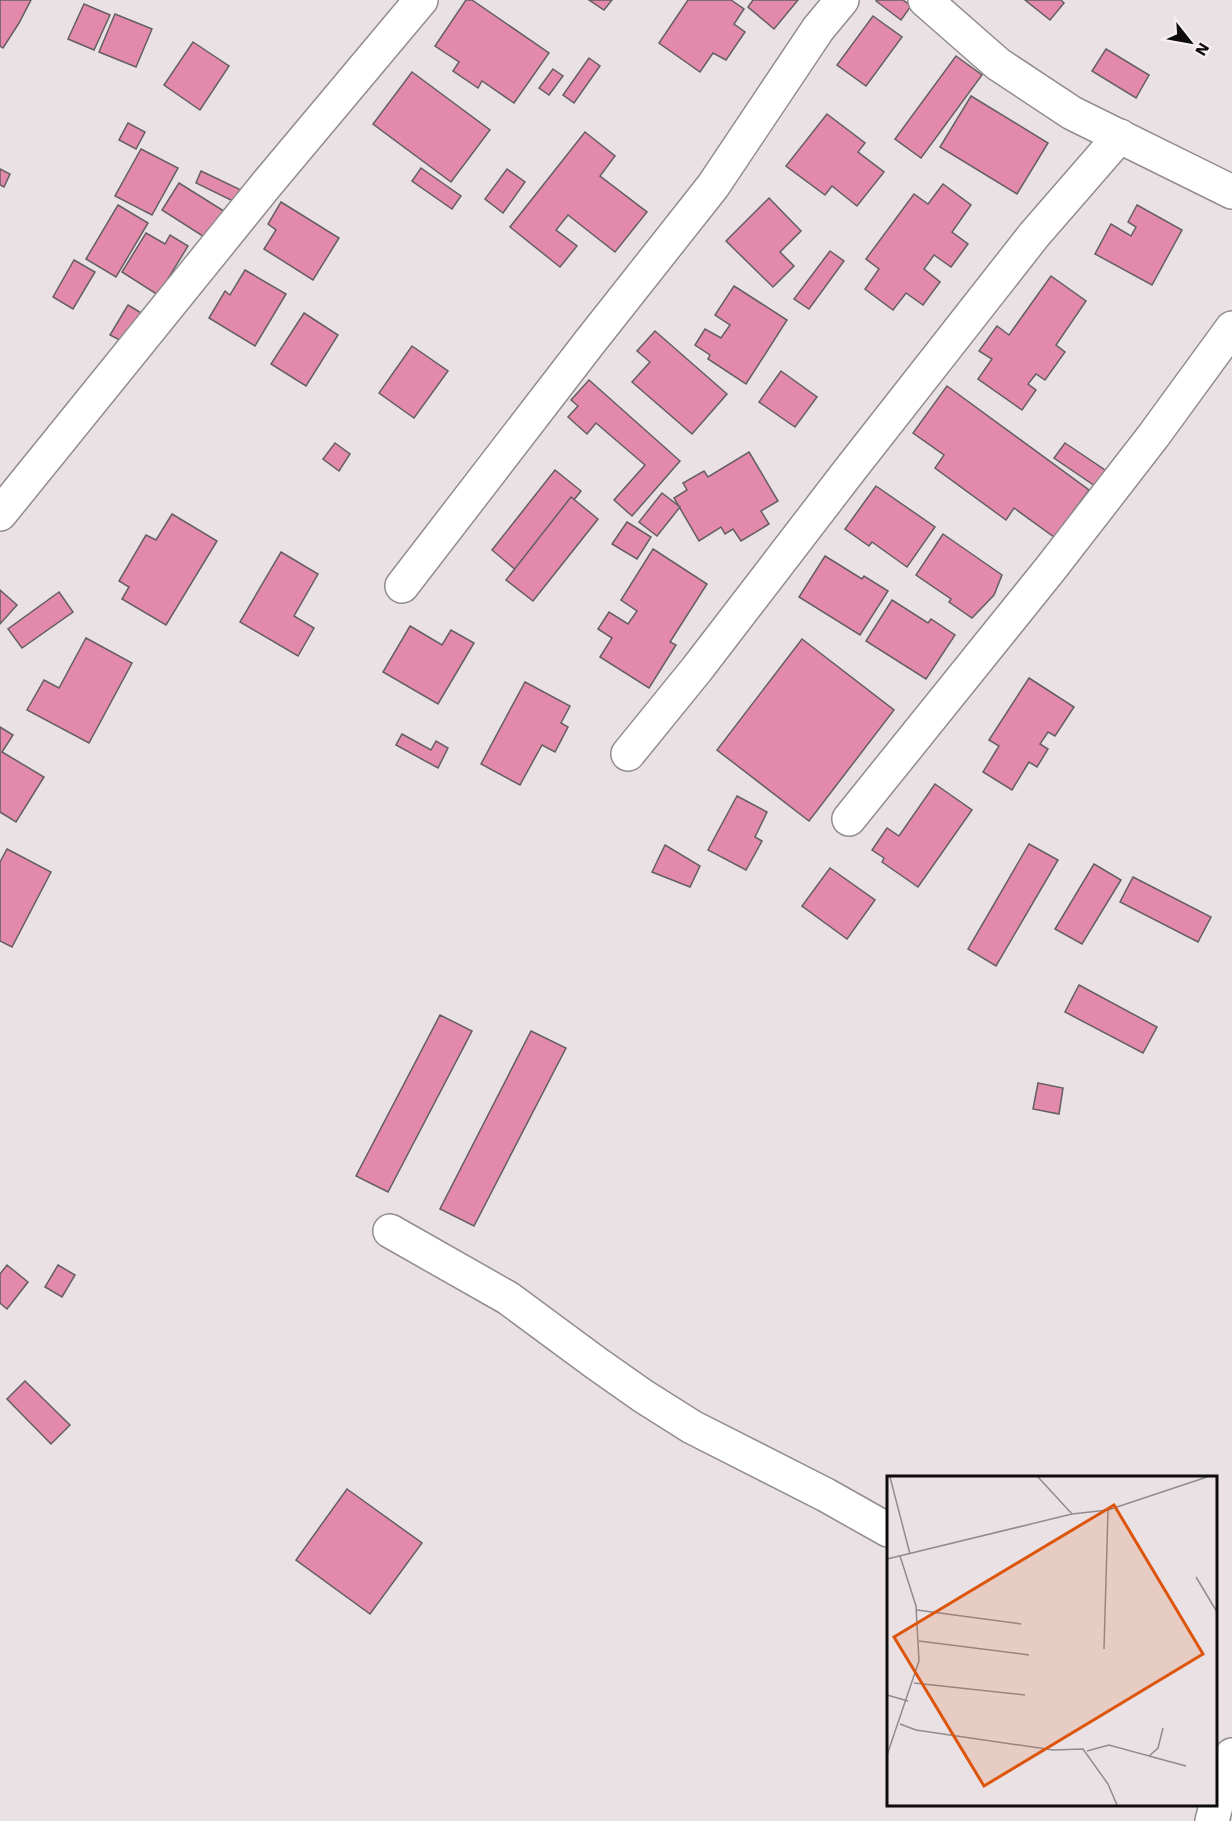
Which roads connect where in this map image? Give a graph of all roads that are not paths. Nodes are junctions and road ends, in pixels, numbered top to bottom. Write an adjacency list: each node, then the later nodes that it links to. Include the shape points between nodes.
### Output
1 (421, 0): 7 (street)
2 (842, 0): 8 (street, via 818,29 713,186)
3 (925, 0): 4 (street, via 998,64 1072,113)
4 (1120, 136): 5 (street); 9 (street, via 1034,235)
5 (1232, 192)
6 (1232, 328): 10 (street, via 1058,559)
7 (0, 514)
8 (402, 586)
9 (628, 754)
10 (849, 819)
11 (390, 1231): 12 (street, via 508,1298 692,1427)
12 (887, 1529)
13 (1224, 1764): 14 (street)
14 (1217, 1797)
15 (1215, 1806): 16 (street)
16 (1212, 1821)

